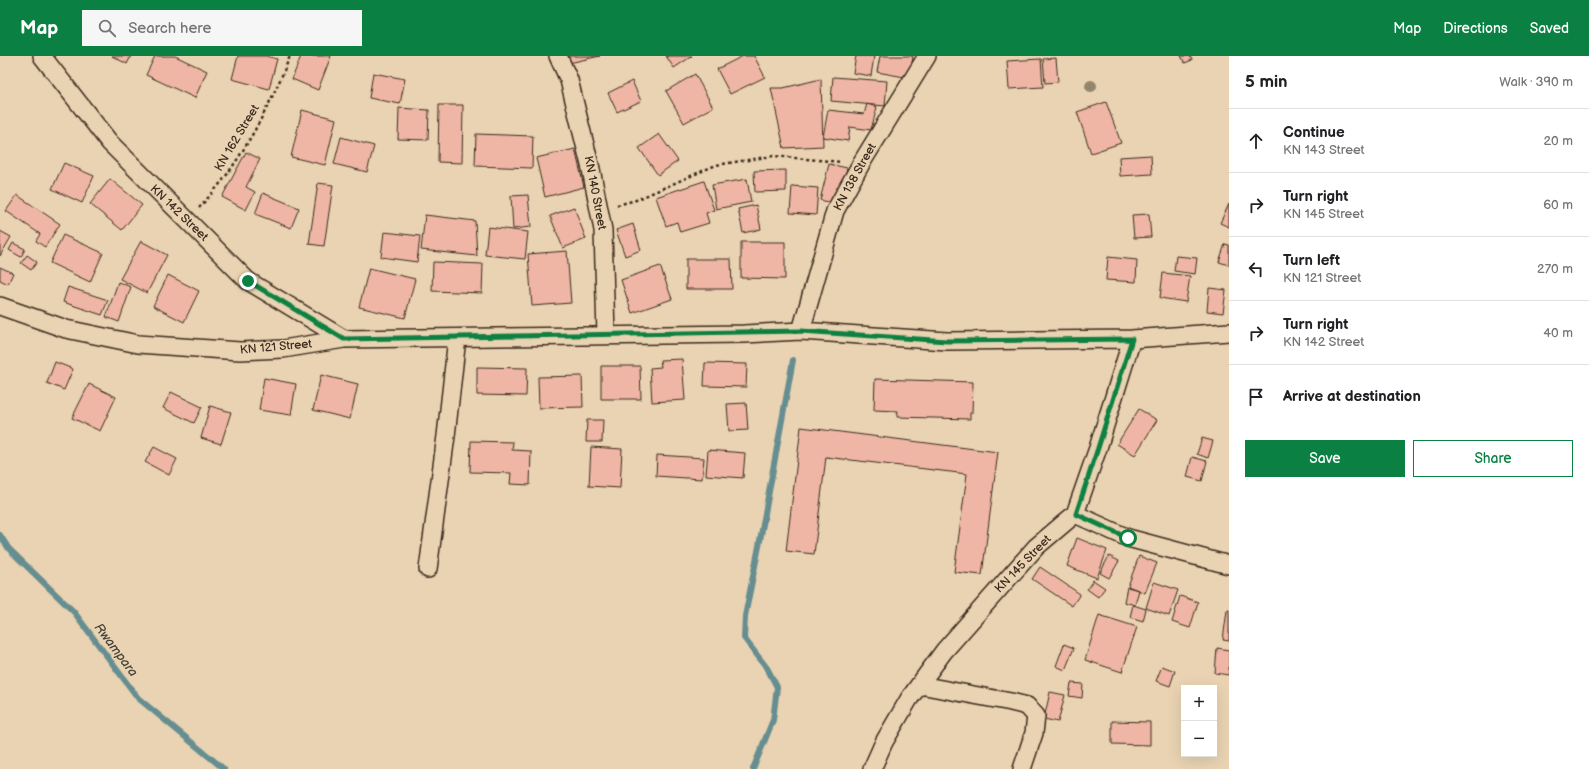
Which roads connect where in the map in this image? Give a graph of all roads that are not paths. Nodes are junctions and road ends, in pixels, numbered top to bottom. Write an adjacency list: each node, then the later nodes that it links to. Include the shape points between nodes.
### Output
1 (42, 56): 9 (street, KN 142 Street, via 110,143 248,281)
2 (558, 56): 7 (street, KN 140 Street, via 569,80 603,230)
3 (927, 56): 5 (street, KN 138 Street, via 862,162 836,211)
4 (0, 306): 9 (street, KN 121 Street, via 66,329 138,344 240,351 283,349)
5 (801, 331): 7 (street, KN 121 Street); 10 (street, KN 121 Street, via 947,341)
6 (1229, 332): 10 (street, KN 121 Street)
7 (606, 335): 8 (street, KN 121 Street)
8 (457, 338): 9 (street, KN 121 Street); 13 (street)
9 (344, 339)
10 (1132, 339): 11 (street)
11 (1076, 514): 12 (street, via 1128,538); 14 (street, KN 145 Street, via 1036,547 944,651)
12 (1229, 566)
13 (428, 569)
14 (920, 685): 15 (street, KN 145 Street, via 884,742); 16 (street, via 1027,706 1036,716 1034,733)
15 (872, 769)
16 (1022, 769)

